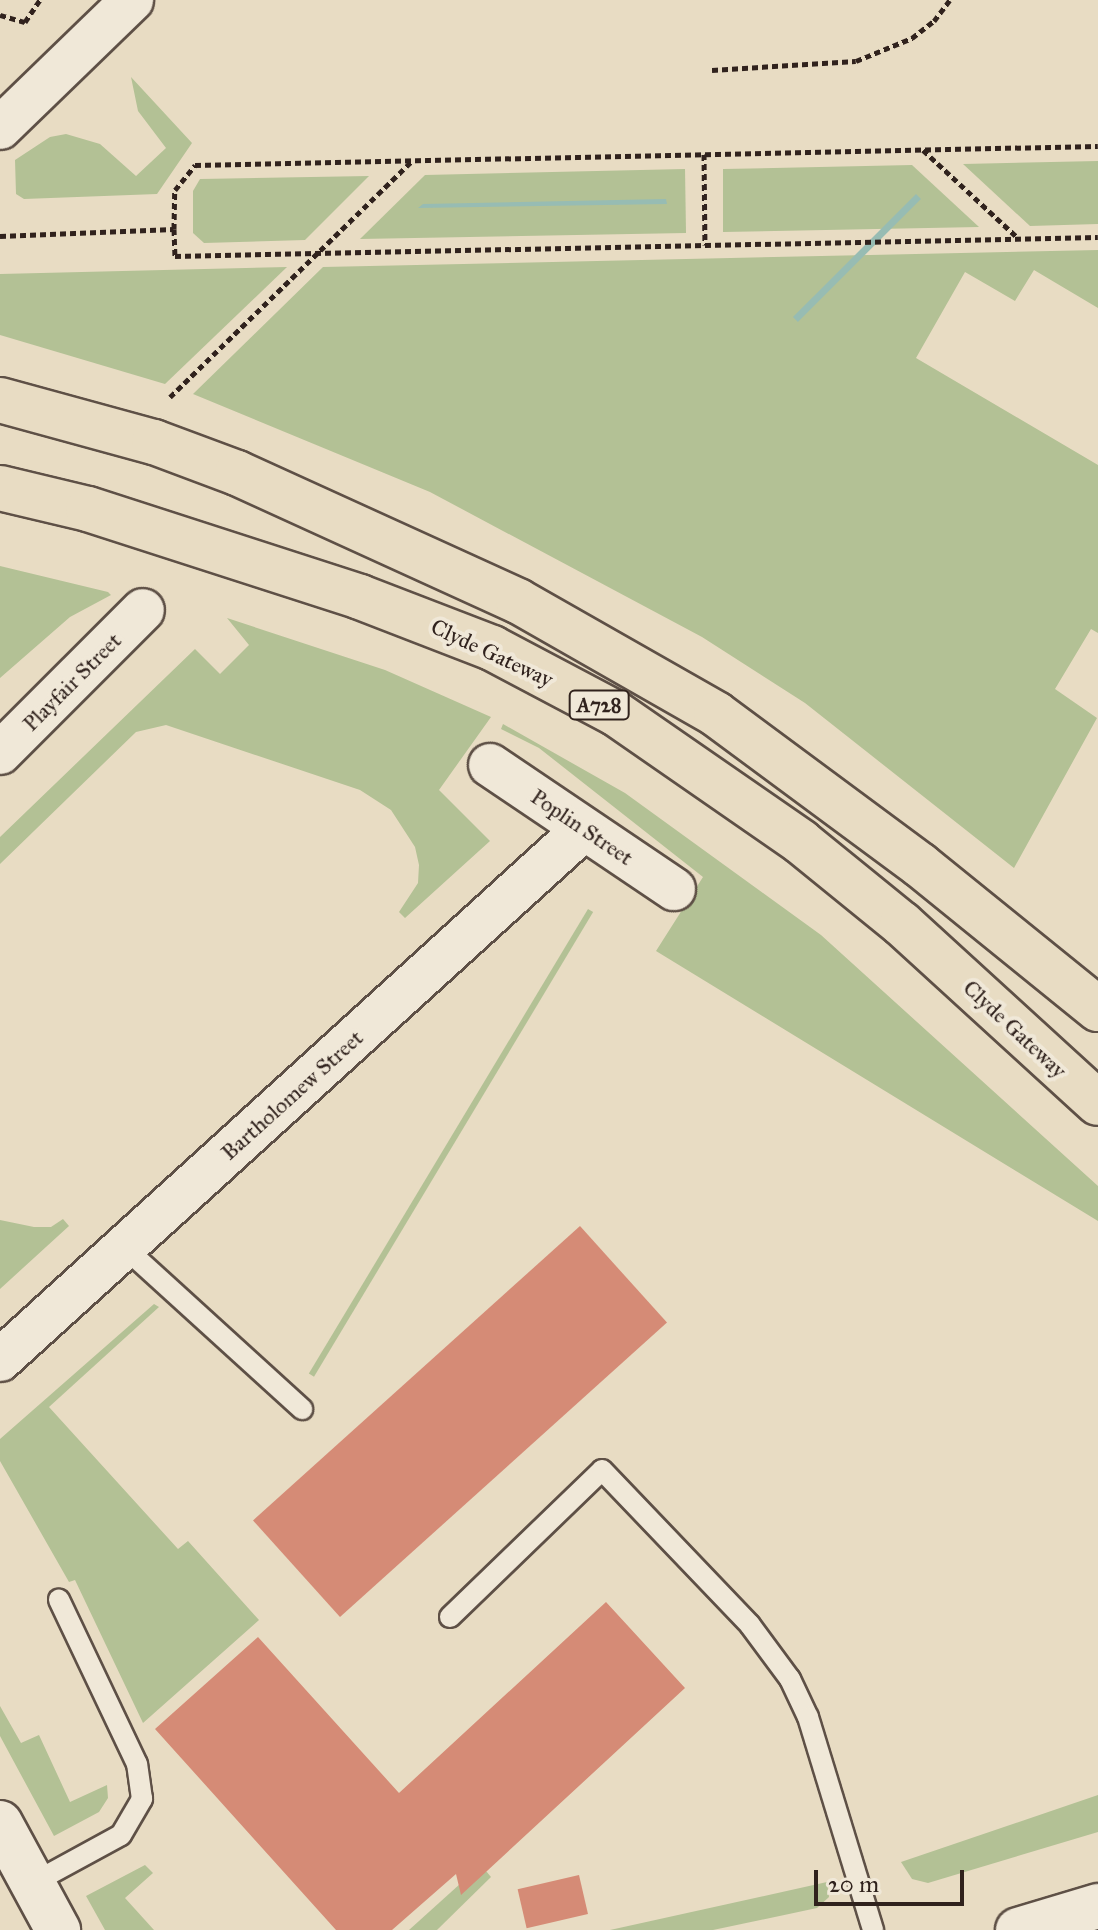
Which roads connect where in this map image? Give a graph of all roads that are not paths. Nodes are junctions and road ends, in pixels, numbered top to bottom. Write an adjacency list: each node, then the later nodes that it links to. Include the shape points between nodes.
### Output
1 (132, 0): 2 (street)
2 (0, 128)
3 (0, 400): 10 (main road, A728, via 154,442 237,473 531,608 716,714 920,865)
4 (0, 488): 11 (main road, Clyde Gateway / A728, via 112,517 360,597 492,648 615,713 812,851 902,924)
5 (143, 610): 6 (street, Playfair Street)
6 (0, 753)
7 (490, 765): 8 (street, Poplin Street)
8 (584, 829): 9 (street, Poplin Street); 12 (street, Bartholomew Street)
9 (674, 889)
10 (1098, 1009)
11 (1098, 1103)
12 (124, 1247): 13 (street, Bartholomew Street); 14 (lane)
13 (0, 1360)
14 (302, 1409)
15 (59, 1600): 18 (lane, via 137,1764 142,1799 121,1835)
16 (450, 1617): 21 (lane, via 602,1470 750,1625 790,1679 808,1717)
17 (0, 1823): 18 (street)
18 (33, 1883): 20 (street)
19 (1098, 1906): 22 (street)
20 (58, 1930)
21 (873, 1930)
22 (1018, 1930)

